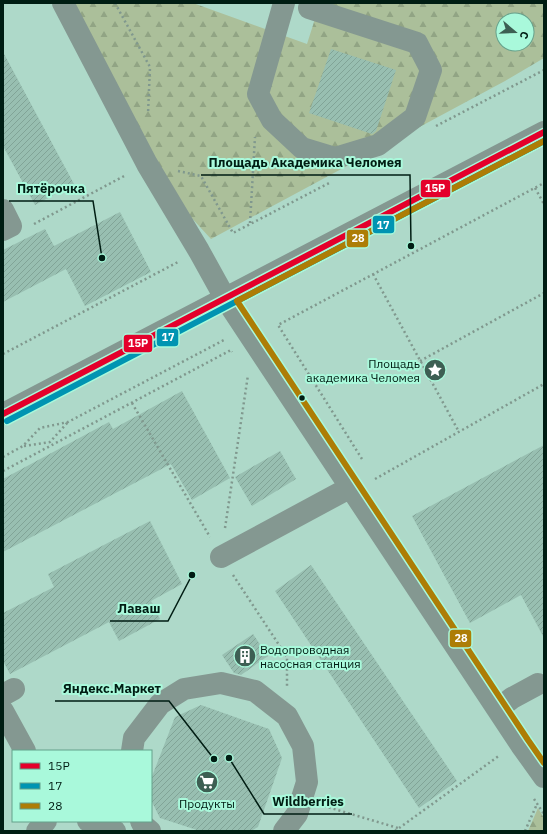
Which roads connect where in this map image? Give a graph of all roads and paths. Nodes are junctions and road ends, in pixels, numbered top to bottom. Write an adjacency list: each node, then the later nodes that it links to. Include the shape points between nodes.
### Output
1 (63, 3): 8 (street)
2 (115, 3): 5 (path, via 150,67)
3 (284, 3): 4 (street, via 258,94 272,120 302,148 334,158 378,145 415,116 431,70 417,42)
4 (305, 5)
5 (148, 120)
6 (256, 132): 13 (path)
7 (544, 132): 20 (street)
8 (147, 164): 14 (path); 16 (path, via 201,176); 20 (street, via 200,251)
9 (544, 183): 10 (path)
10 (535, 188): 11 (path); 18 (path)
11 (544, 204)
12 (3, 210): 15 (street, via 11,226)
13 (250, 224)
14 (32, 225)
15 (3, 230)
16 (233, 233)
17 (180, 261): 24 (path)
18 (373, 274): 21 (path); 25 (path)
19 (544, 293): 25 (path)
20 (225, 298): 28 (street); 35 (street)
21 (278, 325)
22 (225, 339): 29 (path)
23 (231, 350): 27 (path)
24 (3, 354)
25 (420, 361): 30 (path)
26 (544, 384): 30 (path)
27 (132, 403): 33 (path); 36 (path)
28 (3, 414)
29 (68, 422): 31 (path, via 40,428); 31 (path, via 50,442)
30 (459, 432): 34 (path)
31 (23, 446): 32 (path)
32 (3, 457)
33 (3, 471)
34 (375, 479)
35 (351, 487): 36 (street); 38 (street)
36 (221, 557)
37 (538, 684): 38 (street)
38 (498, 709): 43 (street)
39 (3, 711): 40 (street)
40 (24, 750)
41 (132, 750): 45 (street, via 134,738 160,704 184,689 221,683 255,692 287,716 303,746 307,782)
42 (504, 752): 51 (path)
43 (544, 777)
44 (534, 798): 46 (path)
45 (301, 799): 51 (path); 55 (street, via 297,814)
46 (537, 804): 47 (path); 56 (path)
47 (544, 814)
48 (45, 822): 52 (street)
49 (91, 822): 53 (street)
50 (142, 822): 54 (street)
51 (397, 830)
52 (37, 831)
53 (115, 831)
54 (150, 831)
55 (284, 831)
56 (525, 831)

